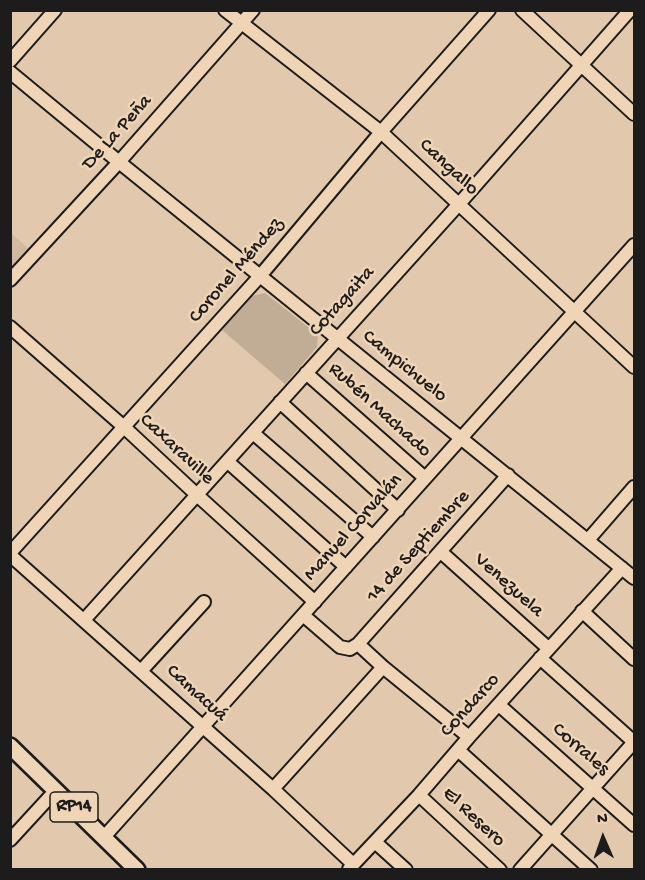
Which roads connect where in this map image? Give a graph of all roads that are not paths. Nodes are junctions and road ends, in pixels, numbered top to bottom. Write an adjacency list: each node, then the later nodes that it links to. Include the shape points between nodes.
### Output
1 (55, 10): 8 (street)
2 (225, 10): 7 (street, Cangallo)
3 (253, 10): 7 (street, De La Peña)
4 (489, 10): 12 (street, Coronel Méndez)
5 (522, 10): 9 (street)
6 (630, 10): 9 (street, Cotagaita)
7 (242, 24): 12 (street, Cangallo); 13 (street, De La Peña)
8 (10, 61)
9 (582, 65): 11 (street); 14 (street, Cotagaita)
10 (10, 72): 13 (street, Campichuelo)
11 (634, 114)
12 (381, 132): 14 (street, Cangallo); 16 (street, Coronel Méndez)
13 (119, 162): 16 (street, Campichuelo); 17 (street, De La Peña)
14 (459, 204): 18 (street, Cangallo); 20 (street, Cotagaita)
15 (634, 245): 18 (street, Manuel Corvalán)
16 (260, 276): 20 (street, Campichuelo); 24 (street, Coronel Méndez)
17 (10, 280)
18 (575, 312): 21 (street, Cangallo); 26 (street, Manuel Corvalán)
19 (10, 327): 24 (street, Caxaraville)
20 (337, 338): 22 (street, Cotagaita); 26 (street, Campichuelo)
21 (634, 367)
22 (306, 373): 23 (street, Cotagaita); 29 (street, Rubén Machado)
23 (280, 402): 25 (street, Cotagaita); 32 (street)
24 (124, 428): 31 (street, Caxaraville); 36 (street, Coronel Méndez)
25 (252, 433): 27 (street, Cotagaita); 33 (street)
26 (462, 439): 28 (street, Campichuelo); 29 (street, Manuel Corvalán)
27 (228, 462): 31 (street, Cotagaita); 37 (street)
28 (508, 475): 34 (street, Campichuelo); 35 (street, 14 de Septiembre)
29 (425, 478): 32 (street, Manuel Corvalán)
30 (634, 487): 34 (street)
31 (196, 495): 41 (street, Caxaraville); 44 (street, Cotagaita)
32 (398, 510): 33 (street, Manuel Corvalán)
33 (373, 537): 37 (street, Manuel Corvalán)
34 (588, 540): 38 (street, Campichuelo)
35 (441, 552): 45 (street, 14 de Septiembre); 46 (street, Venezuela)
36 (10, 554): 44 (street, Camacuá)
37 (346, 567): 41 (street, Manuel Corvalán)
38 (622, 568): 39 (street, Campichuelo); 42 (street, Condarco)
39 (634, 578)
40 (204, 602): 49 (street)
41 (315, 602): 43 (street, Manuel Corvalán)
42 (582, 611): 46 (street, Condarco); 47 (street)
43 (303, 615): 45 (street, via 340,646 350,649); 51 (street, Manuel Corvalán)
44 (84, 620): 49 (street, Camacuá)
45 (358, 644): 48 (street)
46 (544, 653): 50 (street, Condarco); 53 (street, Venezuela)
47 (634, 659)
48 (383, 667): 52 (street); 57 (street)
49 (141, 671): 51 (street, Camacuá)
50 (499, 705): 52 (street, Condarco); 56 (street, Corrales)
51 (203, 727): 57 (street, Camacuá); 62 (street, Manuel Corvalán)
52 (469, 737): 55 (street, Condarco)
53 (634, 742): 56 (street)
54 (10, 746): 58 (main road, RP14)
55 (458, 750): 59 (street, Condarco); 61 (street)
56 (594, 788): 60 (street, Corrales); 61 (street)
57 (273, 789): 65 (street, Camacuá)
58 (56, 790): 62 (main road, RP14); 63 (street)
59 (419, 795): 64 (street, Condarco); 68 (street, El Resero)
60 (634, 825)
61 (552, 834): 69 (street); 70 (street)
62 (104, 837): 66 (main road, RP14)
63 (10, 840)
64 (375, 842): 65 (street, Condarco); 67 (street)
65 (351, 867)
66 (137, 870)
67 (405, 870)
68 (500, 870)
69 (520, 870)
70 (591, 870)

